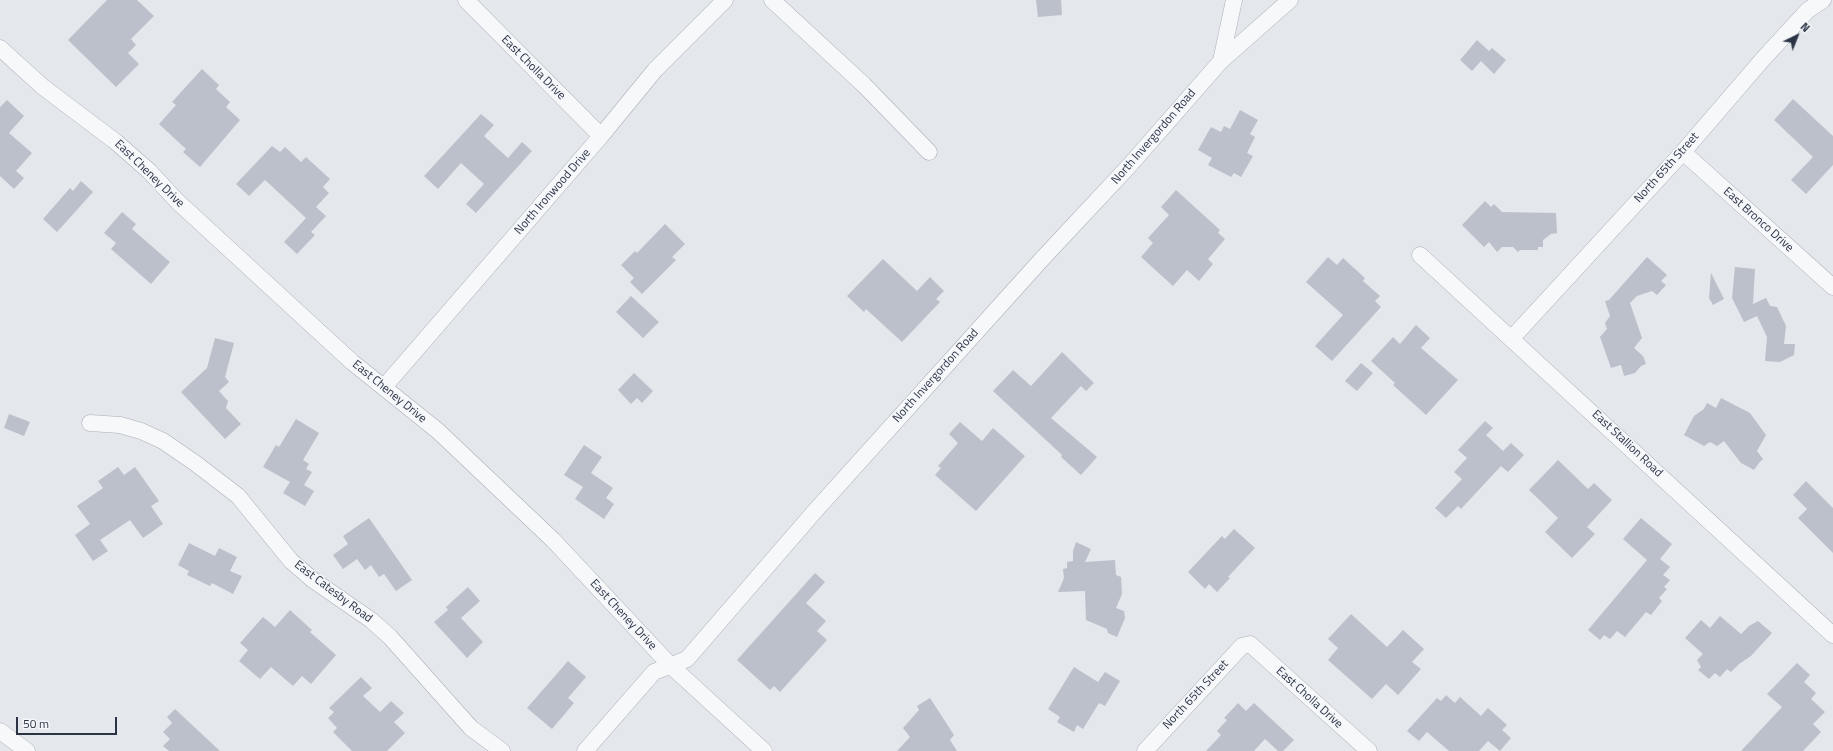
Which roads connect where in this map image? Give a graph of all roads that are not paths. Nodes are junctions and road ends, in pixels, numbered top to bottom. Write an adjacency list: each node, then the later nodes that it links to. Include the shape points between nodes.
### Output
1 (466, 0): 9 (street, East Cholla Drive)
2 (725, 0): 9 (street, North Ironwood Drive, via 655,70)
3 (772, 0): 10 (street, via 864,85)
4 (1234, 0): 8 (street)
5 (1290, 0): 8 (street, North Invergordon Road)
6 (1823, 0): 11 (street, North 65th Street, via 1808,10)
7 (0, 48): 15 (street, East Cheney Drive, via 43,88 149,170 178,202 352,362)
8 (1221, 61): 19 (street, North Invergordon Road, via 818,508 687,659)
9 (601, 136): 15 (street, North Ironwood Drive)
10 (928, 152)
11 (1682, 152): 13 (street, East Bronco Drive); 14 (street, North 65th Street)
12 (1420, 255): 14 (street, East Stallion Road)
13 (1833, 287)
14 (1512, 338): 17 (street, East Stallion Road)
15 (384, 387): 19 (street, East Cheney Drive, via 438,431 503,491 553,540)
16 (90, 423): 22 (street, East Catesby Road, via 120,425 141,431 195,463 238,496 291,561 390,637 471,728)
17 (1833, 635)
18 (1250, 644): 25 (street, North 65th Street, via 1242,646); 26 (street, East Cholla Drive)
19 (670, 666): 23 (street, North Invergordon Road, via 654,672); 24 (street, East Cheney Drive)
20 (0, 732): 21 (street)
21 (27, 751)
22 (502, 751)
23 (585, 751)
24 (764, 751)
25 (1145, 751)
26 (1368, 751)

